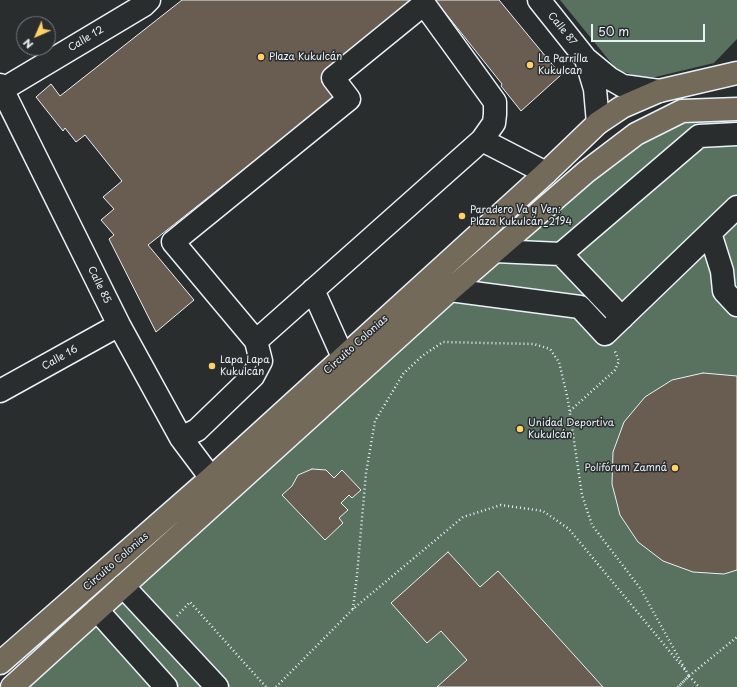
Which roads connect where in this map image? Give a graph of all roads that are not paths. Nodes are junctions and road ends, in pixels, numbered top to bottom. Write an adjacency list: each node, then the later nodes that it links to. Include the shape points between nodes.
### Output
1 (539, 0): 3 (street, Calle 87)
2 (145, 2): 5 (street, Calle 12)
3 (586, 58): 6 (street, Calle 87, via 609,78 624,86); 8 (street, Calle 87, via 595,89)
4 (737, 73): 6 (main road, Circuito Colonias)
5 (1, 89): 20 (street, Calle 85)
6 (659, 91): 8 (main road, Circuito Colonias, via 622,107)
7 (737, 108): 14 (main road, via 682,111 636,134 586,172)
8 (598, 123): 11 (main road, Circuito Colonias)
9 (737, 134): 15 (street, via 699,136)
10 (482, 140): 11 (street); 16 (street); 21 (street, via 494,123 495,102 424,4 333,78 349,99 173,242)
11 (546, 173): 22 (main road, Circuito Colonias)
12 (737, 207): 13 (street)
13 (710, 233): 18 (street, via 722,271 724,291); 19 (street)
14 (495, 251): 15 (street); 17 (main road)
15 (561, 254): 19 (street)
16 (313, 290): 21 (street); 22 (street)
17 (450, 290): 19 (street, via 580,307 605,334); 27 (main road)
18 (737, 305)
19 (622, 318)
20 (119, 325): 23 (street, Calle 16); 24 (street, Calle 85)
21 (256, 341): 24 (street, via 261,360 253,376 197,430)
22 (344, 357): 25 (main road, Circuito Colonias)
23 (0, 391)
24 (181, 438): 25 (street, Calle 85)
25 (211, 478): 26 (main road, Circuito Colonias)
26 (149, 533): 27 (main road); 30 (main road, Circuito Colonias)
27 (164, 549): 28 (main road)
28 (123, 586): 29 (main road); 33 (street)
29 (97, 610): 31 (main road); 32 (street)
30 (0, 663)
31 (12, 687)
32 (166, 687)
33 (217, 687)

